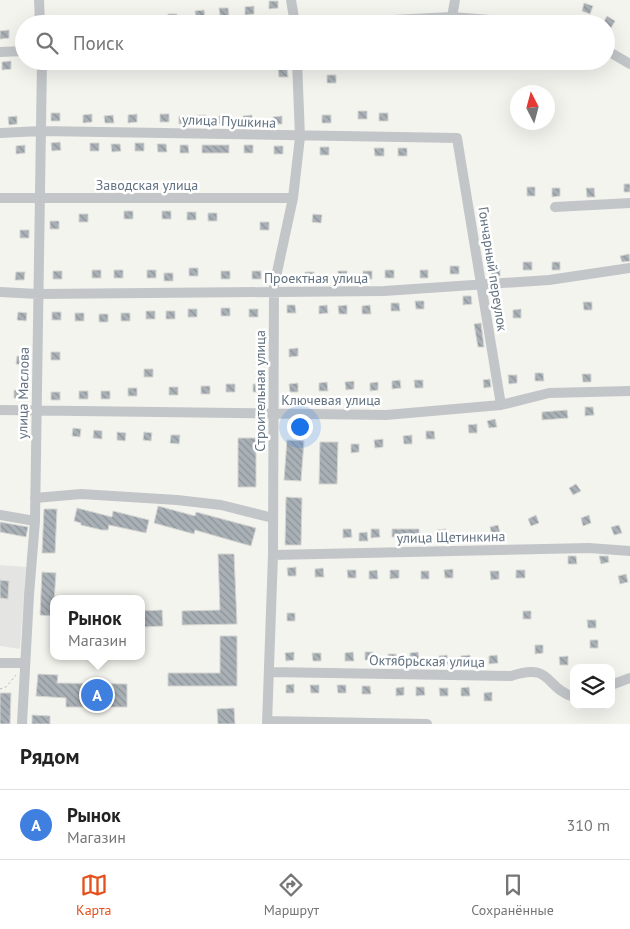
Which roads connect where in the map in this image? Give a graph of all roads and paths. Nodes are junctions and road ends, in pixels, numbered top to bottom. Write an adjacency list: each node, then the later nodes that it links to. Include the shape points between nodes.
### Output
1 (39, 0): 4 (street)
2 (291, 0): 5 (street)
3 (455, 0): 6 (street)
4 (40, 15)
5 (294, 15)
6 (452, 15)
7 (15, 51): 8 (street)
8 (0, 52)
9 (615, 55): 10 (street)
10 (630, 64)
11 (42, 70): 13 (street, улица Маслова)
12 (297, 70): 15 (street, Строительная улица)
13 (42, 131): 14 (street, улица Пушкина); 15 (street, улица Пушкина); 19 (street, улица Маслова)
14 (0, 133)
15 (300, 137): 16 (street, улица Пушкина); 18 (street, Строительная улица)
16 (458, 138): 23 (street, Гончарный переулок)
17 (0, 198): 19 (street, Заводская улица)
18 (293, 198): 19 (street, Заводская улица); 25 (street, Строительная улица)
19 (40, 199): 26 (street, улица Маслова)
20 (630, 203): 21 (street)
21 (554, 207)
22 (630, 268): 23 (street, Проектная улица)
23 (483, 286): 25 (street, Проектная улица); 28 (street, Гончарный переулок)
24 (0, 292): 26 (street, Проектная улица)
25 (274, 292): 26 (street, Проектная улица); 31 (street, Строительная улица)
26 (38, 294): 30 (street, улица Маслова)
27 (630, 391): 28 (street, Ключевая улица, via 549,393)
28 (501, 405): 31 (street, Ключевая улица, via 386,415)
29 (0, 410): 30 (street, Ключевая улица)
30 (37, 412): 31 (street, Ключевая улица); 32 (street, улица Маслова)
31 (274, 414): 34 (street, Строительная улица)
32 (35, 498): 34 (street, via 80,494 177,500 221,504); 35 (street, улица Маслова)
33 (0, 515): 35 (street)
34 (273, 518): 37 (street, Строительная улица)
35 (35, 521): 39 (street, улица Маслова)
36 (630, 551): 37 (street, улица Щетинкина, via 589,548)
37 (273, 555): 40 (street, Строительная улица)
38 (0, 663): 39 (street)
39 (25, 663): 43 (path, via 6,687); 46 (street, улица Маслова)
40 (270, 672): 44 (street, Октябрьская улица, via 511,676 524,671 538,671); 45 (street, Строительная улица)
41 (630, 678): 42 (street)
42 (615, 684)
43 (0, 689)
44 (570, 695)
45 (267, 723): 47 (street)
46 (22, 724)
47 (427, 724)

